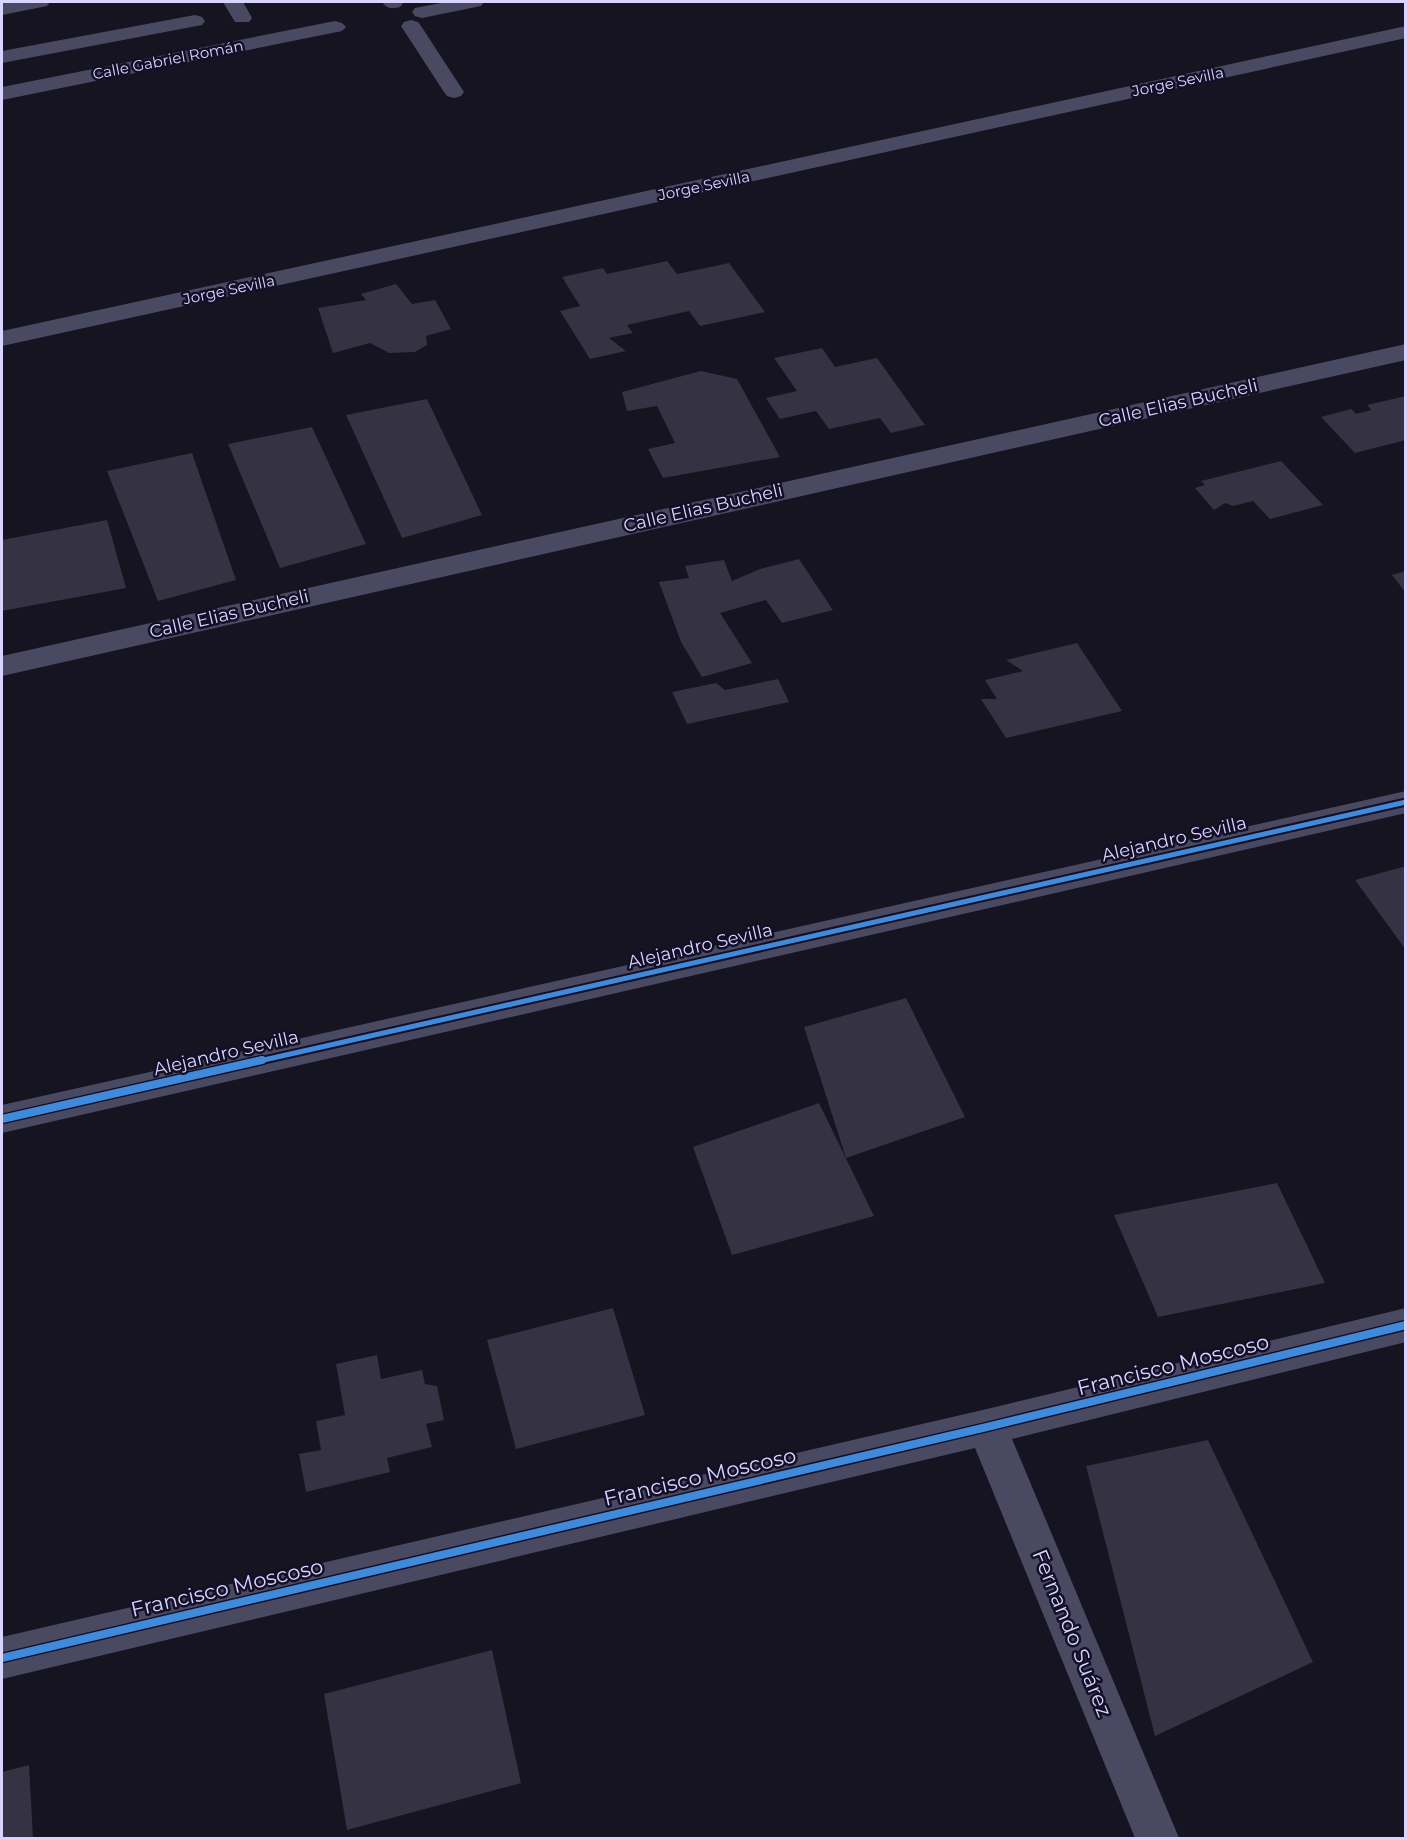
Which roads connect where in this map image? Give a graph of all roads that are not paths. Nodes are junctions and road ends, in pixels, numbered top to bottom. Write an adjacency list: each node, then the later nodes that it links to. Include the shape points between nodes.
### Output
1 (40, 2): 4 (lane)
2 (187, 2): 5 (lane)
3 (474, 2): 12 (lane, via 416,19)
4 (2, 9)
5 (195, 21): 8 (lane); 9 (lane)
6 (335, 27): 9 (street, Calle Gabriel Román)
7 (1406, 32): 14 (street, Jorge Sevilla)
8 (51, 48): 10 (lane); 11 (lane)
9 (210, 52): 11 (street, Calle Gabriel Román)
10 (2, 57)
11 (67, 81): 13 (street, Calle Gabriel Román)
12 (454, 92)
13 (2, 94)
14 (2, 339)
15 (1406, 352): 16 (street, Calle Elias Bucheli)
16 (2, 666)
17 (1406, 802): 18 (street, Alejandro Sevilla)
18 (2, 1119)
19 (1406, 1325): 20 (street, Francisco Moscoso)
20 (987, 1427): 21 (street, Francisco Moscoso); 22 (street, Fernando Suárez)
21 (2, 1658)
22 (1157, 1839)

